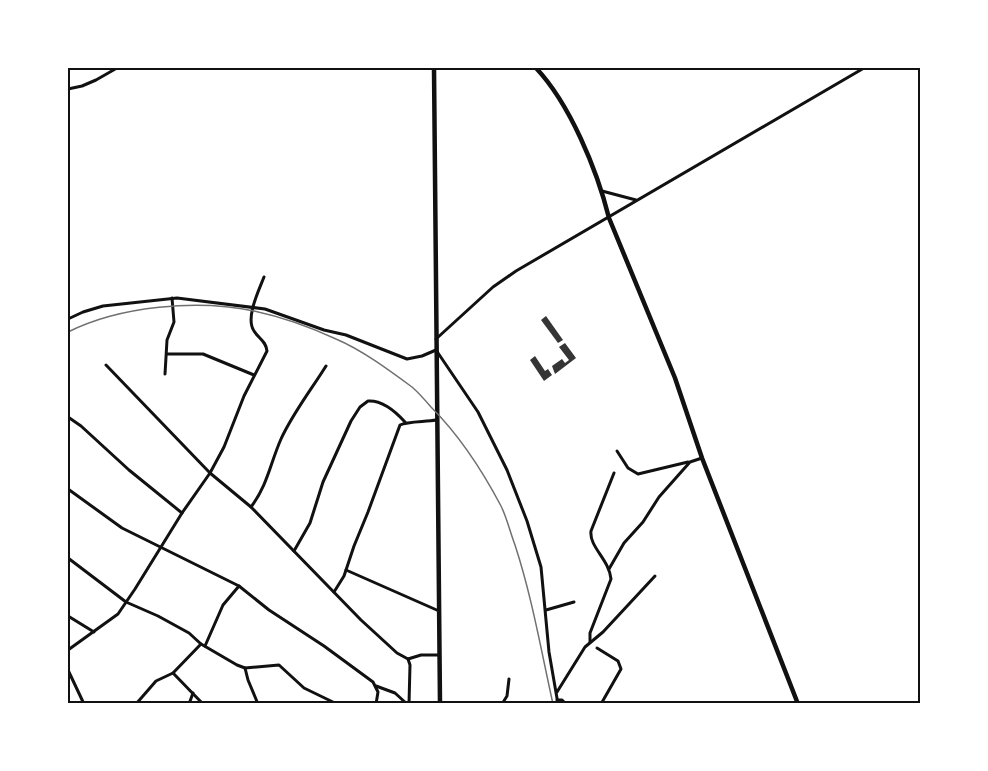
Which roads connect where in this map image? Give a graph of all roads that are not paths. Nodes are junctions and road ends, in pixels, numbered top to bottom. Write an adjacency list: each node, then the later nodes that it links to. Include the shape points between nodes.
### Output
1 (117, 68): 5 (street)
2 (434, 68): 13 (main road)
3 (536, 68): 6 (main road, via 572,120)
4 (864, 68): 7 (street)
5 (68, 89)
6 (602, 191): 7 (street); 8 (main road)
7 (637, 201): 8 (street)
8 (609, 218): 13 (street, via 516,271); 24 (main road, via 675,378)
9 (264, 277): 11 (street, via 256,292)
10 (172, 298): 11 (street); 12 (street, via 103,306); 15 (street, via 174,318)
11 (254, 308): 14 (street, via 289,316 406,359); 19 (street, via 253,328 266,343 267,351)
12 (68, 319)
13 (435, 341): 14 (main road)
14 (436, 350): 21 (main road); 41 (street, via 472,400 507,470 538,554)
15 (167, 354): 18 (street); 19 (street, via 203,354)
16 (106, 365): 26 (street)
17 (326, 366): 29 (street, via 282,436 266,483)
18 (165, 374)
19 (254, 375): 26 (street)
20 (68, 417): 30 (street)
21 (436, 420): 22 (street); 42 (main road)
22 (405, 422): 32 (street, via 378,402 368,401 360,407 331,463 310,522); 35 (street, via 399,428)
23 (617, 451): 25 (street, via 628,468 638,474)
24 (702, 458): 25 (street); 72 (main road)
25 (690, 462): 34 (street, via 628,537)
26 (210, 473): 29 (street); 30 (street)
27 (614, 473): 34 (street, via 590,537)
28 (68, 489): 31 (street, via 122,528)
29 (251, 507): 32 (street)
30 (182, 513): 31 (street)
31 (163, 547): 37 (street); 39 (street)
32 (294, 551): 38 (street)
33 (68, 558): 39 (street)
34 (609, 569): 45 (street, via 611,579)
35 (346, 570): 38 (street); 42 (street)
36 (655, 576): 45 (street)
37 (238, 586): 47 (street, via 223,605); 56 (street)
38 (334, 592): 51 (street, via 381,639)
39 (126, 602): 44 (street, via 118,614); 46 (street, via 189,633)
40 (574, 602): 41 (street)
41 (546, 610): 58 (street)
42 (439, 611): 50 (main road)
43 (68, 616): 44 (street)
44 (94, 632): 49 (street)
45 (590, 642): 58 (street)
46 (201, 644): 47 (street); 54 (street)
47 (205, 646): 52 (street)
48 (597, 648): 71 (street, via 618,661 621,669)
49 (68, 650)
50 (439, 655): 51 (street); 68 (main road)
51 (408, 659): 67 (street)
52 (245, 668): 64 (street); 65 (street, via 279,665 304,688)
53 (68, 670): 60 (street)
54 (173, 673): 57 (street); 61 (street, via 156,681)
55 (509, 679): 69 (street)
56 (376, 686): 66 (street); 67 (street, via 395,693)
57 (193, 693): 62 (street); 63 (street)
58 (556, 694): 59 (street)
59 (557, 701): 70 (street)
60 (84, 704)
61 (136, 704)
62 (189, 704)
63 (204, 704)
64 (258, 704)
65 (337, 704)
66 (376, 704)
67 (408, 704)
68 (440, 704)
69 (502, 704)
70 (566, 704)
71 (601, 704)
72 (798, 704)

